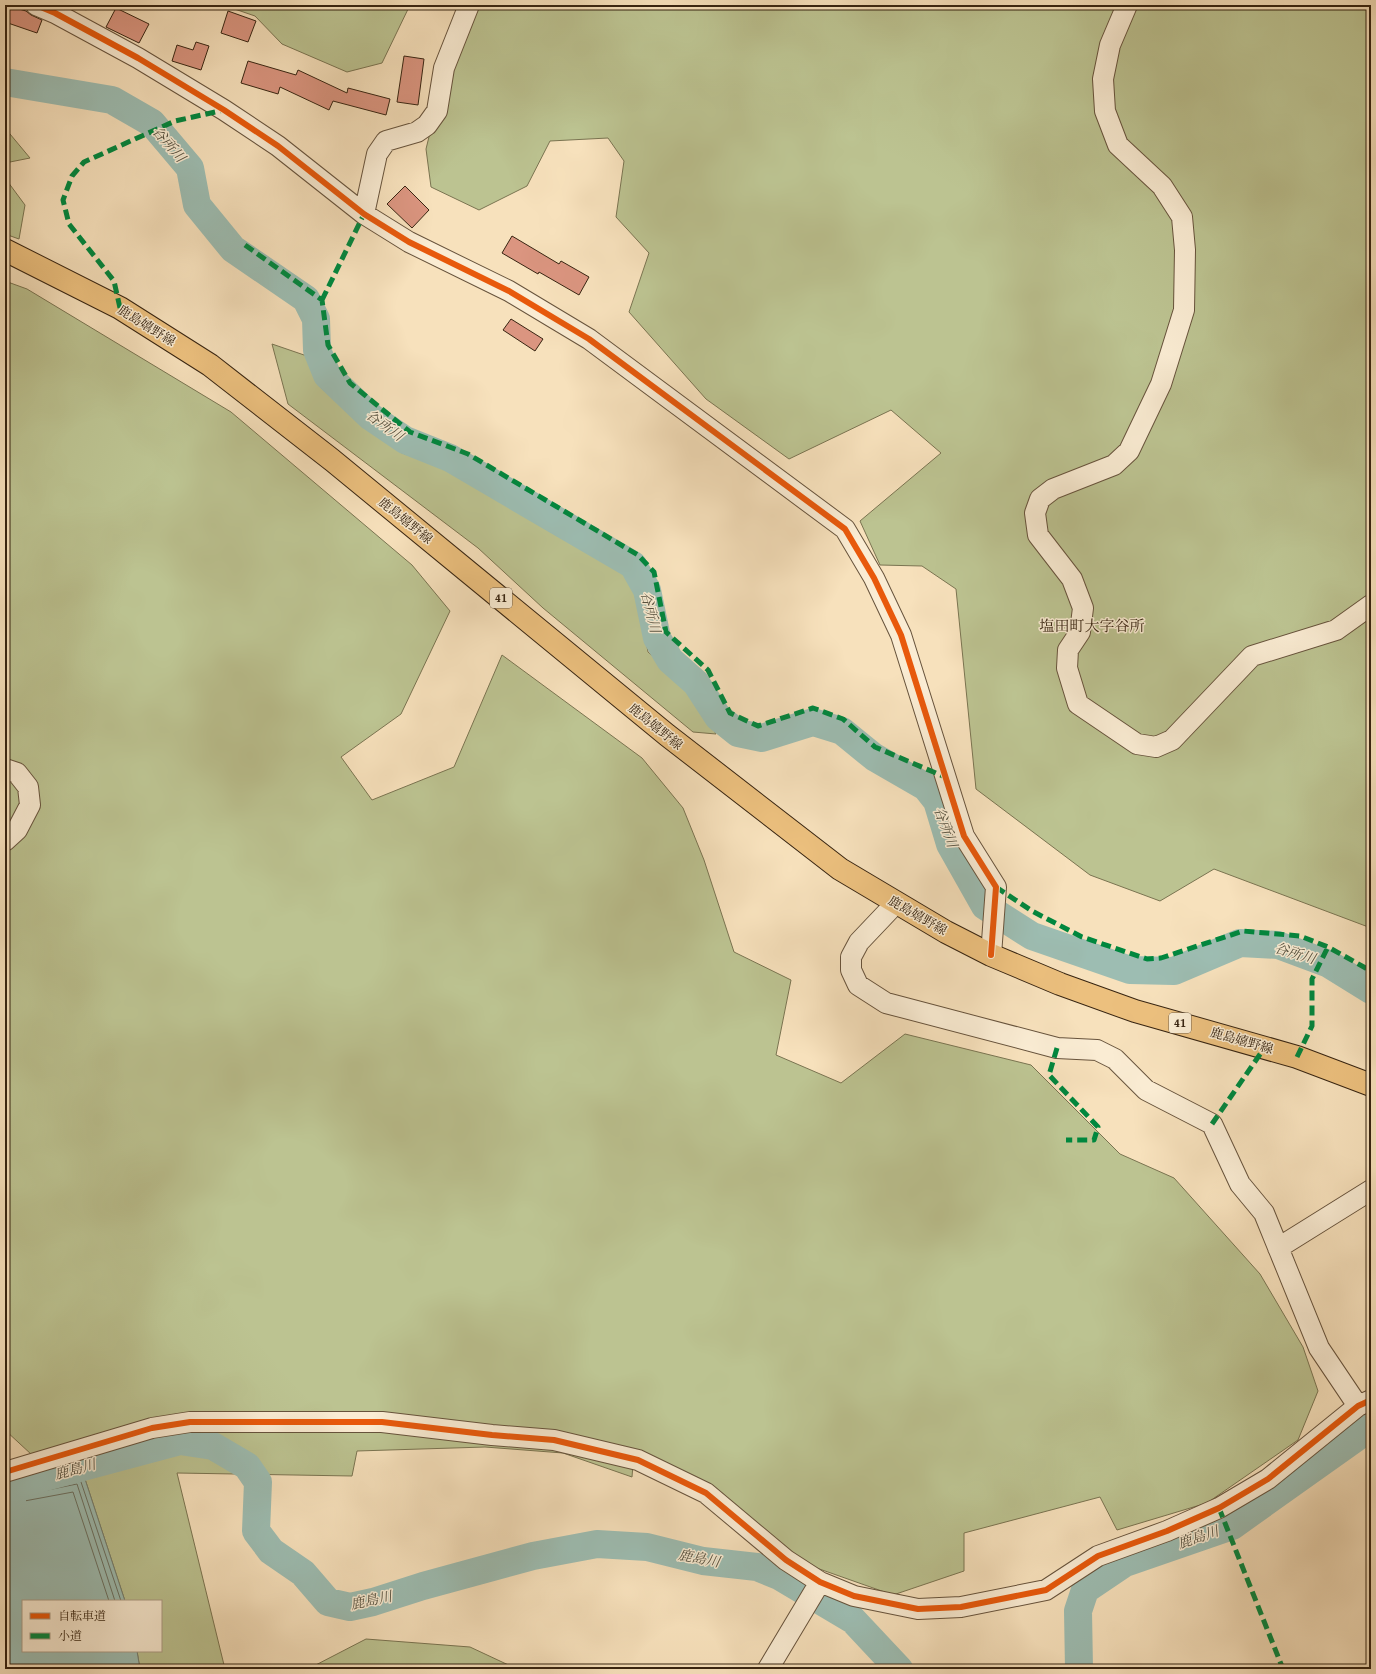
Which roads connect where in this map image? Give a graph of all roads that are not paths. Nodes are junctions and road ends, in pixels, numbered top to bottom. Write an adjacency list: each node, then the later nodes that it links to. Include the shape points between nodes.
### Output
1 (36, 5): 4 (street, via 56,13 138,58 224,110 278,146)
2 (469, 5): 4 (street, via 444,68 436,111 427,125 417,132 386,141 377,154)
3 (1127, 5): 6 (street, via 1110,44 1103,80 1106,111 1118,145 1162,186 1182,217 1184,310 1161,384 1128,451 1114,465 1053,489 1040,499 1035,513 1038,535 1072,579 1083,608 1080,632 1068,650 1067,668 1078,704 1137,744 1156,747 1172,740 1252,656 1336,630)
4 (364, 214): 10 (street, via 409,242 509,291 589,339 845,529 874,578 900,635 964,836 996,887)
5 (5, 250): 9 (main road, 鹿島嬉野線 / 41, via 120,308 210,365 332,460 667,736 840,869)
6 (1371, 605)
7 (5, 769): 8 (street, via 17,773 28,787 30,805 17,830)
8 (5, 841)
9 (896, 903): 10 (main road, 鹿島嬉野線 / 41); 13 (street, via 859,942 851,957 851,970 858,985 886,1004 1057,1048 1097,1050 1115,1059 1146,1090 1212,1124 1240,1184 1264,1213)
10 (991, 955): 11 (main road, 鹿島嬉野線 / 41, via 1134,1011 1284,1053)
11 (1371, 1085)
12 (1371, 1190): 13 (street)
13 (1278, 1248): 14 (street, via 1319,1348)
14 (1365, 1403): 16 (street, via 1268,1479 1218,1508 1167,1532 1098,1556 1046,1590 961,1607 918,1609 854,1596)
15 (5, 1472): 16 (street, via 152,1428 190,1422 382,1422 492,1436 554,1440 638,1460 706,1493 786,1560)
16 (820, 1582): 17 (street)
17 (768, 1669)

